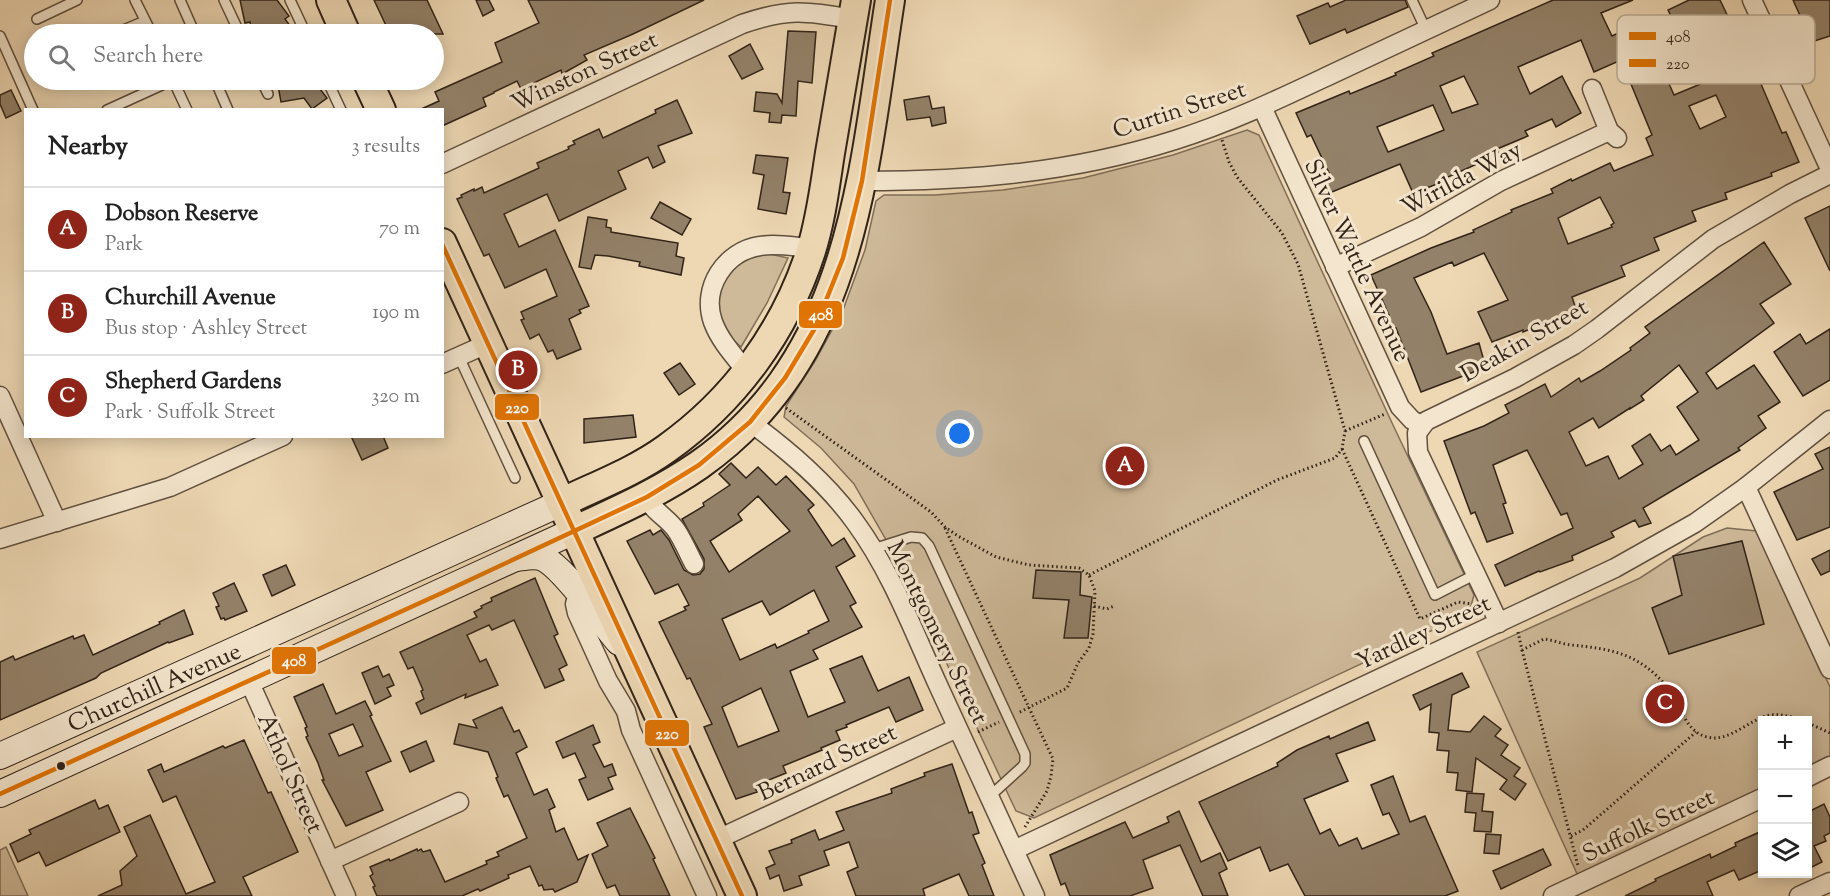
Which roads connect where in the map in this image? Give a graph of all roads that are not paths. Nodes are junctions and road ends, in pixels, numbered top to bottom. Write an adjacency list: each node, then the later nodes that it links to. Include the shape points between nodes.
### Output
1 (77, 0): 13 (lane)
2 (135, 0): 14 (lane)
3 (180, 0): 17 (lane)
4 (224, 0): 18 (lane)
5 (290, 0): 19 (lane)
6 (331, 0): 20 (main road)
7 (890, 0): 45 (main road, Churchill Avenue)
8 (1412, 0): 21 (lane)
9 (1490, 0): 21 (street, Curtin Street)
10 (1752, 0): 12 (street)
11 (854, 9): 41 (street, Winston Street, via 774,14 742,24); 44 (main road, Churchill Avenue)
12 (1759, 15)
13 (37, 19)
14 (145, 21): 15 (lane); 16 (lane)
15 (138, 24)
16 (147, 24)
17 (191, 24)
18 (235, 24)
19 (301, 24)
20 (342, 24)
21 (1426, 30): 34 (street, Curtin Street)
22 (0, 36): 25 (lane)
23 (1791, 84): 42 (street)
24 (24, 90): 35 (lane)
25 (24, 90)
26 (151, 90): 36 (lane)
27 (178, 90): 37 (lane)
28 (219, 90): 38 (lane)
29 (266, 90): 33 (lane)
30 (332, 90): 39 (lane)
31 (372, 90): 40 (main road)
32 (1592, 90): 49 (street, Wirilda Way, via 1613,134 1501,181 1421,227)
33 (268, 94)
34 (1262, 107): 45 (street, Curtin Street, via 1138,151 1042,171 963,179); 49 (street, Silver Wattle Avenue)
35 (32, 108)
36 (111, 108)
37 (186, 108)
38 (227, 108)
39 (340, 108)
40 (380, 108)
41 (444, 163)
42 (1830, 169)
43 (1830, 174): 57 (street, Deakin Street, via 1713,239 1574,345)
44 (826, 178): 45 (main road); 47 (main road, Churchill Avenue)
45 (862, 181): 48 (main road, Churchill Avenue)
46 (444, 247): 50 (main road)
47 (812, 248): 48 (main road); 52 (main road, Churchill Avenue, via 786,311); 52 (street, via 771,245 750,249 729,260 714,279 712,320)
48 (843, 258): 55 (main road, Churchill Avenue, via 815,328)
49 (1335, 267): 57 (street, Silver Wattle Avenue, via 1400,407)
50 (489, 344): 51 (street); 63 (main road)
51 (451, 361): 60 (lane)
52 (747, 372): 54 (main road, Churchill Avenue); 55 (main road)
53 (0, 396): 64 (street)
54 (721, 402): 55 (main road); 63 (main road, Churchill Avenue, via 656,456)
55 (759, 412): 62 (main road, Churchill Avenue, via 699,465); 67 (street, Montgomery Street, via 833,494)
56 (1830, 420): 61 (street, Yardley Street)
57 (1421, 425): 70 (street, via 1416,438 1418,452)
58 (280, 438): 64 (street, via 170,487)
59 (1364, 441): 70 (lane, via 1435,595)
60 (515, 478)
61 (1746, 487): 72 (street, Yardley Street, via 1653,548); 75 (street)
62 (647, 498): 65 (main road, Churchill Avenue); 69 (street, via 675,528)
63 (561, 502): 65 (main road); 73 (main road, Churchill Avenue)
64 (57, 522): 66 (street)
65 (574, 531): 68 (main road, Churchill Avenue); 74 (main road)
66 (0, 539)
67 (873, 549): 79 (street, Montgomery Street); 84 (lane, via 911,537 922,538 929,546 1025,754 1022,767)
68 (516, 558): 71 (main road, via 545,559); 76 (main road, Churchill Avenue)
69 (694, 564)
70 (1476, 574): 72 (street)
71 (578, 593): 74 (main road); 77 (street, via 577,613)
72 (1506, 620): 88 (street, Yardley Street)
73 (234, 651): 76 (main road, Athol Street); 80 (main road, Churchill Avenue)
74 (634, 661): 78 (main road)
75 (1830, 669)
76 (249, 681): 83 (main road, Churchill Avenue); 89 (street, Athol Street)
77 (620, 699): 78 (street); 93 (street)
78 (656, 709): 87 (main road)
79 (957, 728): 84 (street, Montgomery Street); 87 (street, Bernard Street)
80 (0, 756)
81 (1830, 766): 82 (street)
82 (1812, 775)
83 (0, 794)
84 (989, 797): 88 (street, Montgomery Street)
85 (1758, 800): 91 (street, Suffolk Street)
86 (459, 802): 89 (street)
87 (716, 840): 94 (main road)
88 (1014, 850): 95 (street, Montgomery Street)
89 (330, 861): 92 (street, Athol Street)
90 (1830, 882): 96 (street)
91 (1562, 894)
92 (346, 896)
93 (707, 896)
94 (742, 896)
95 (1035, 896)
96 (1799, 896)

